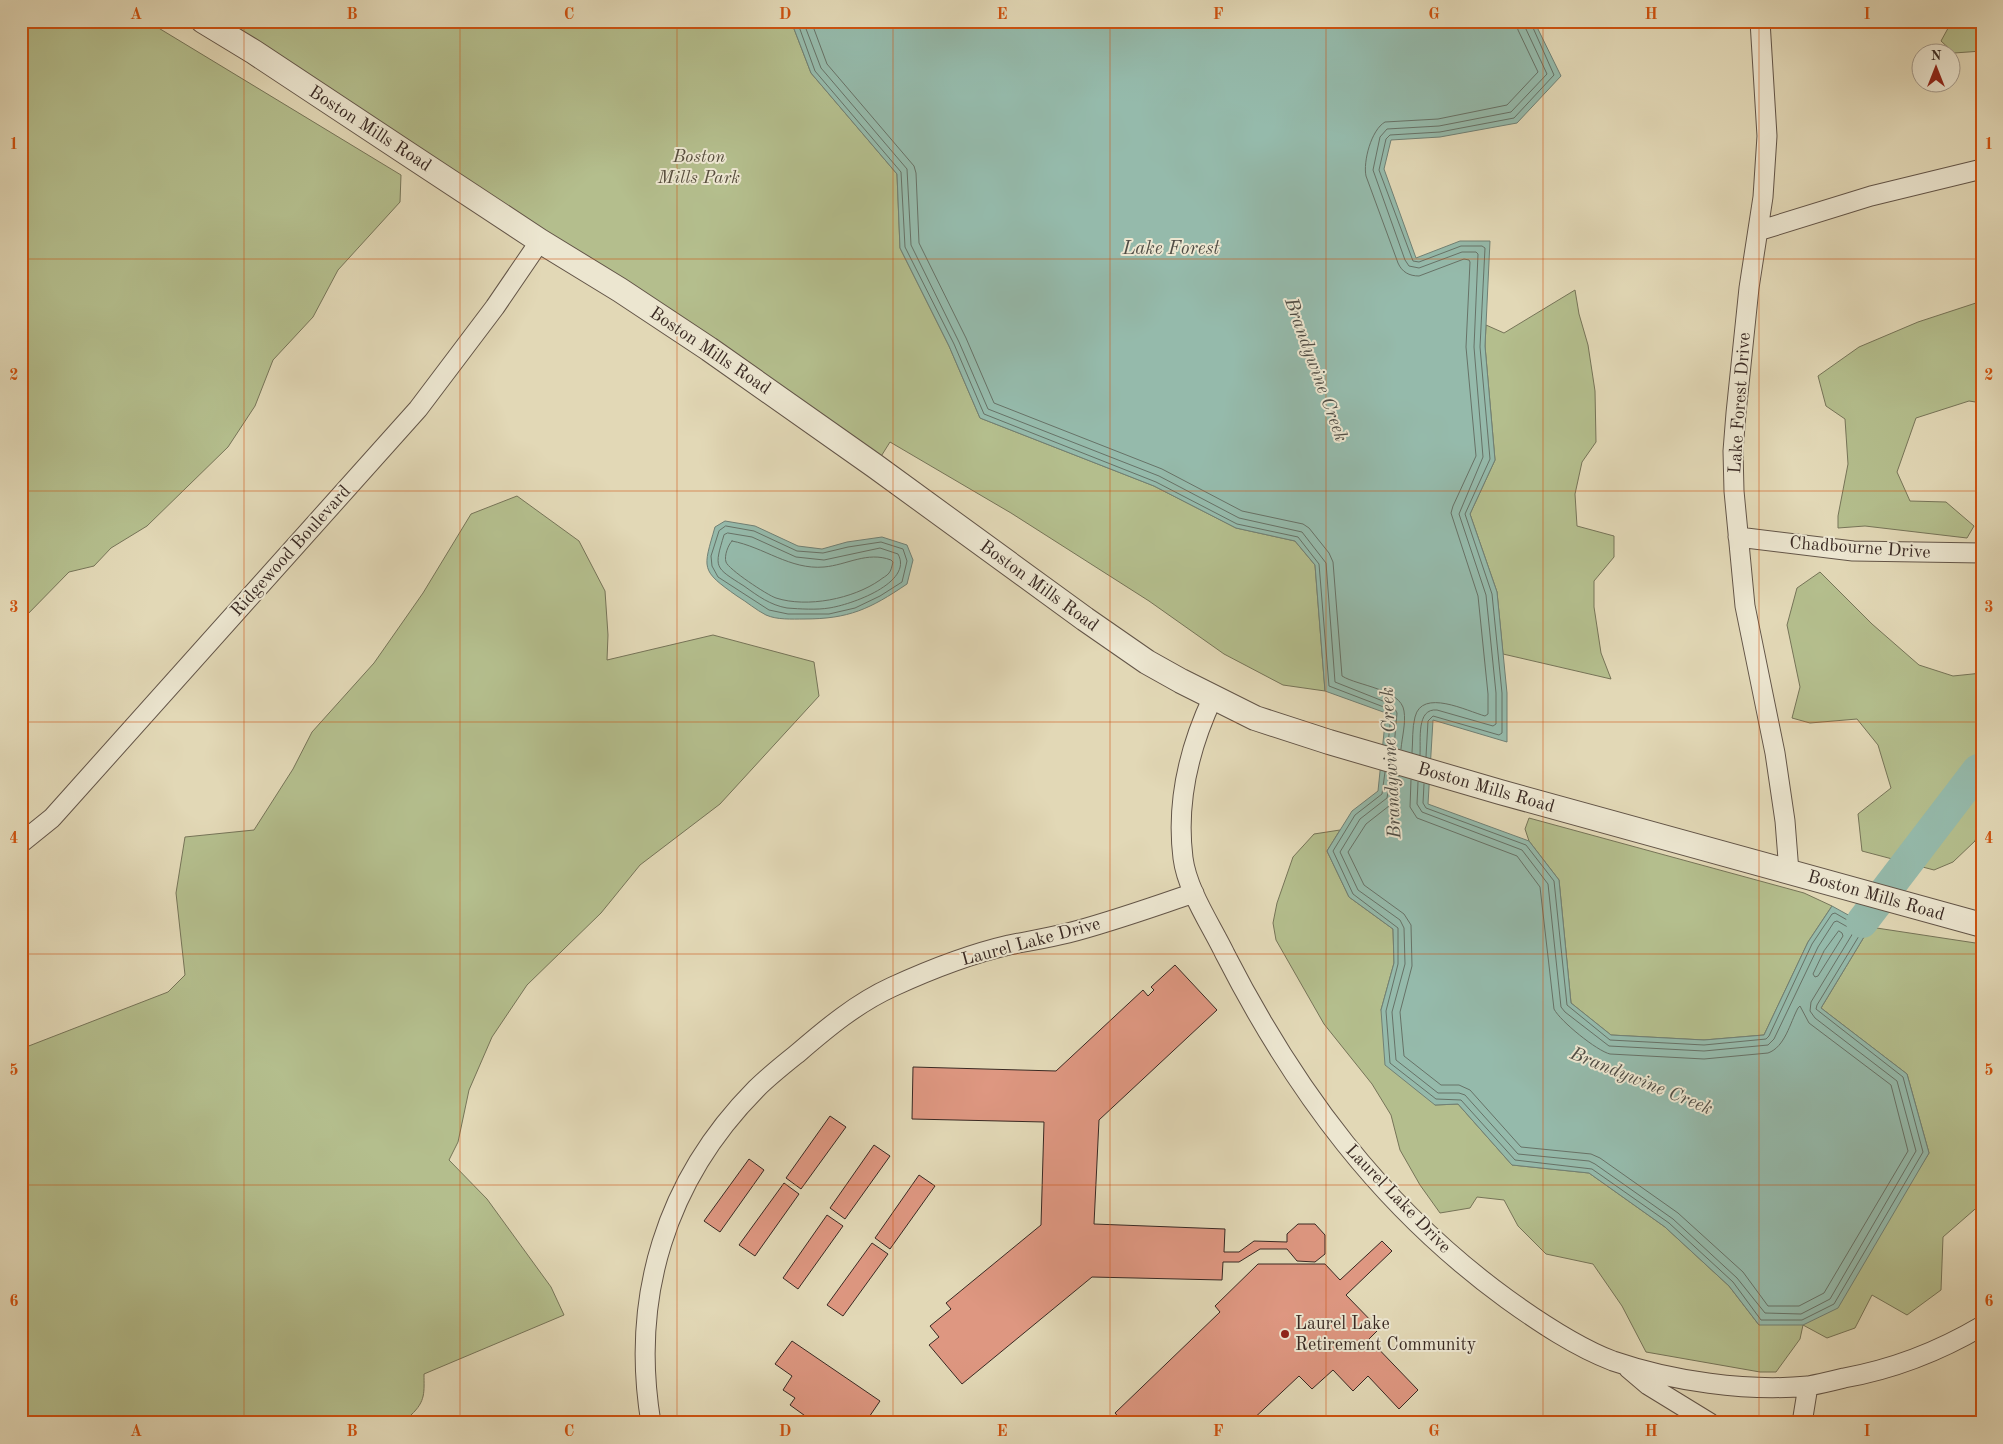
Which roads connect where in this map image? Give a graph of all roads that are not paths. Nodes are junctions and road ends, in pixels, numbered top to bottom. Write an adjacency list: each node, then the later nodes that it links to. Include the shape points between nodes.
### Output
1 (203, 21): 5 (street, Boston Mills Road)
2 (1760, 21): 4 (street, Lake Forest Drive, via 1766,136)
3 (1982, 168): 4 (street, via 1871,196)
4 (1758, 231): 6 (street, Lake Forest Drive, via 1733,451)
5 (540, 241): 8 (street, Boston Mills Road, via 710,350 1092,625 1147,662); 9 (street, Ridgewood Boulevard, via 418,409 52,818)
6 (1738, 537): 7 (street, Chadbourne Drive, via 1853,551); 10 (street, Lake Forest Drive, via 1745,606 1778,772)
7 (1982, 553)
8 (1213, 697): 10 (street, Boston Mills Road, via 1255,718 1329,742); 11 (street, Laurel Lake Drive, via 1201,722 1184,779 1184,860)
9 (21, 843)
10 (1789, 872): 12 (street, Boston Mills Road)
11 (1194, 893): 14 (street, Laurel Lake Drive, via 1265,1029 1310,1098 1374,1180 1489,1286 1538,1321); 16 (street, Laurel Lake Drive, via 1069,933 985,952 893,987 828,1028 755,1090 705,1152 677,1202 658,1252 648,1294 646,1324)
12 (1982, 925)
13 (1982, 1326): 15 (street, Laurel Lake Drive, via 1914,1360)
14 (1622, 1364): 15 (street, Laurel Lake Drive, via 1695,1381); 17 (street, Laurel Lake Drive, via 1648,1385)
15 (1808, 1386): 18 (street)
16 (651, 1423)
17 (1710, 1423)
18 (1802, 1423)

